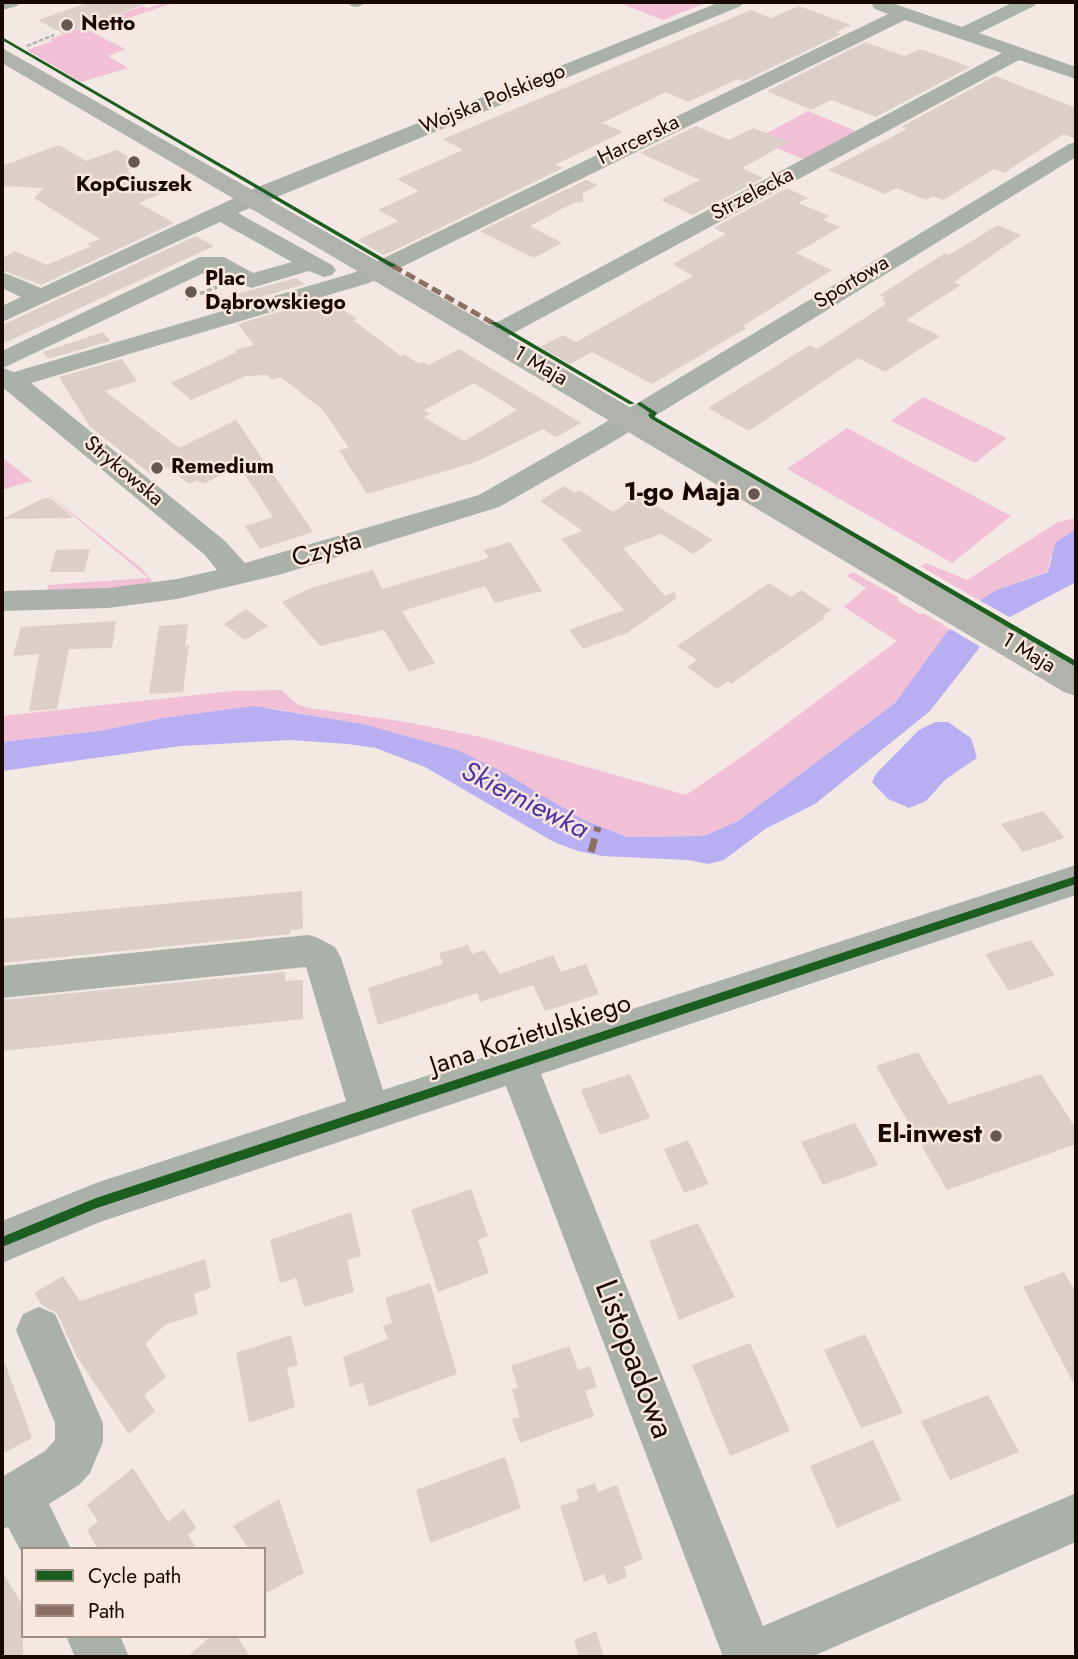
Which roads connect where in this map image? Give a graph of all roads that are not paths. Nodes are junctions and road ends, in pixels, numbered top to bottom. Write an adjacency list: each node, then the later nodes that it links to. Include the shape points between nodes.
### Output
1 (11, 2): 5 (street)
2 (735, 2): 12 (street, Wojska Polskiego)
3 (873, 2): 6 (street)
4 (1028, 2): 7 (street)
5 (2, 5)
6 (904, 13): 7 (street); 15 (street, Harcerska)
7 (963, 34): 8 (street)
8 (1017, 53): 10 (street); 20 (street, Strzelecka)
9 (2, 54): 12 (main road, 1 Maja)
10 (1076, 73)
11 (1076, 148): 22 (street, Sportowa)
12 (252, 198): 13 (street); 15 (main road, 1 Maja)
13 (223, 214): 14 (street); 18 (street)
14 (312, 263): 17 (street); 21 (street, via 251,281 208,262)
15 (375, 270): 17 (street); 20 (main road, 1 Maja)
16 (2, 279): 18 (street)
17 (345, 283): 21 (street)
18 (41, 297): 19 (street)
19 (2, 315)
20 (488, 337): 22 (main road, 1 Maja)
21 (5, 373): 23 (street, Strykowska, via 215,548)
22 (629, 419): 23 (street, Czysta, via 479,505); 25 (main road, 1 Maja)
23 (239, 576): 24 (street, Czysta, via 139,594)
24 (2, 601)
25 (1076, 683)
26 (1076, 880): 28 (street, Jana Kozietulskiego)
27 (2, 982): 29 (street, via 316,953 322,958)
28 (517, 1063): 29 (street, Jana Kozietulskiego); 37 (street, Listopadowa)
29 (370, 1112): 30 (street, Jana Kozietulskiego, via 96,1203)
30 (2, 1242)
31 (39, 1330): 32 (street, via 79,1423 79,1442 62,1468)
32 (10, 1500): 34 (street)
33 (1076, 1517): 37 (street)
34 (45, 1547)
35 (93, 1638): 36 (street)
36 (103, 1657)
37 (750, 1657)

